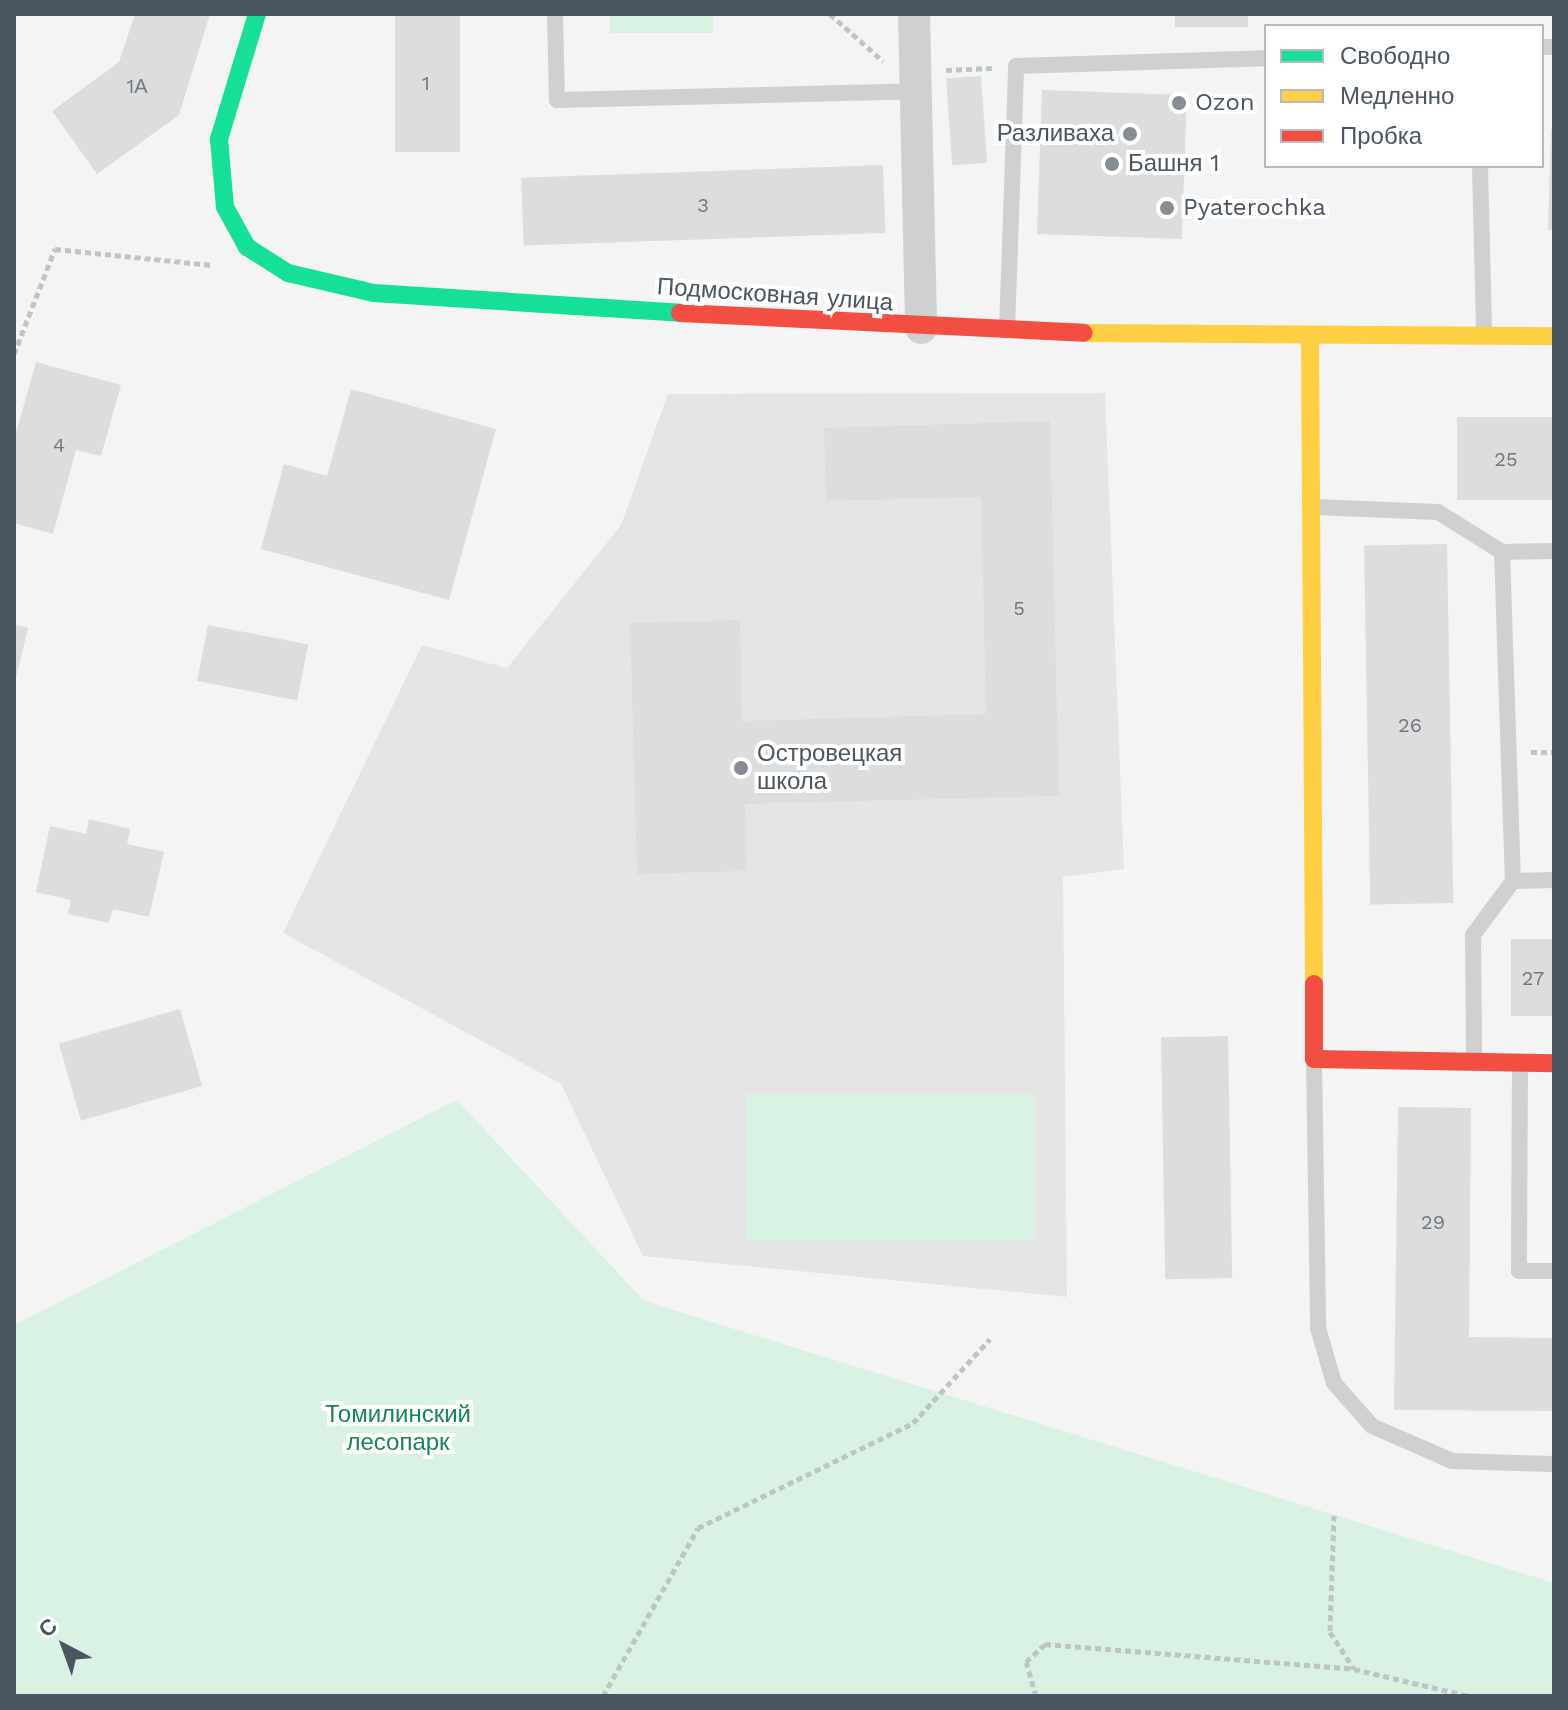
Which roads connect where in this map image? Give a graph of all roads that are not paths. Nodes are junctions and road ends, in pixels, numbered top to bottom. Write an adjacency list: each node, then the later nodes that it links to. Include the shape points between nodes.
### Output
1 (257, 14): 7 (street, Подмосковная улица, via 219,139 225,207 247,247 288,273 374,293)
2 (555, 14): 5 (lane, via 557,100)
3 (914, 14): 5 (street)
4 (1264, 58): 8 (lane, via 1016,66)
5 (916, 91): 7 (street)
6 (1480, 168): 9 (lane)
7 (921, 328): 8 (street, Подмосковная улица)
8 (1007, 331): 11 (street, Подмосковная улица)
9 (1484, 335): 10 (street, Подмосковная улица); 11 (street, Подмосковная улица)
10 (1554, 336)
11 (1310, 339): 12 (street)
12 (1311, 507): 14 (lane, via 1438,512); 17 (street)
13 (1554, 551): 14 (lane)
14 (1502, 552): 16 (lane)
15 (1554, 880): 16 (lane)
16 (1513, 881): 18 (lane, via 1473,935)
17 (1314, 1059): 18 (street); 22 (lane, via 1318,1328 1334,1383 1372,1426 1452,1461)
18 (1474, 1061): 19 (street)
19 (1520, 1062): 20 (street); 21 (lane, via 1519,1271)
20 (1554, 1063)
21 (1554, 1271)
22 (1554, 1464)

